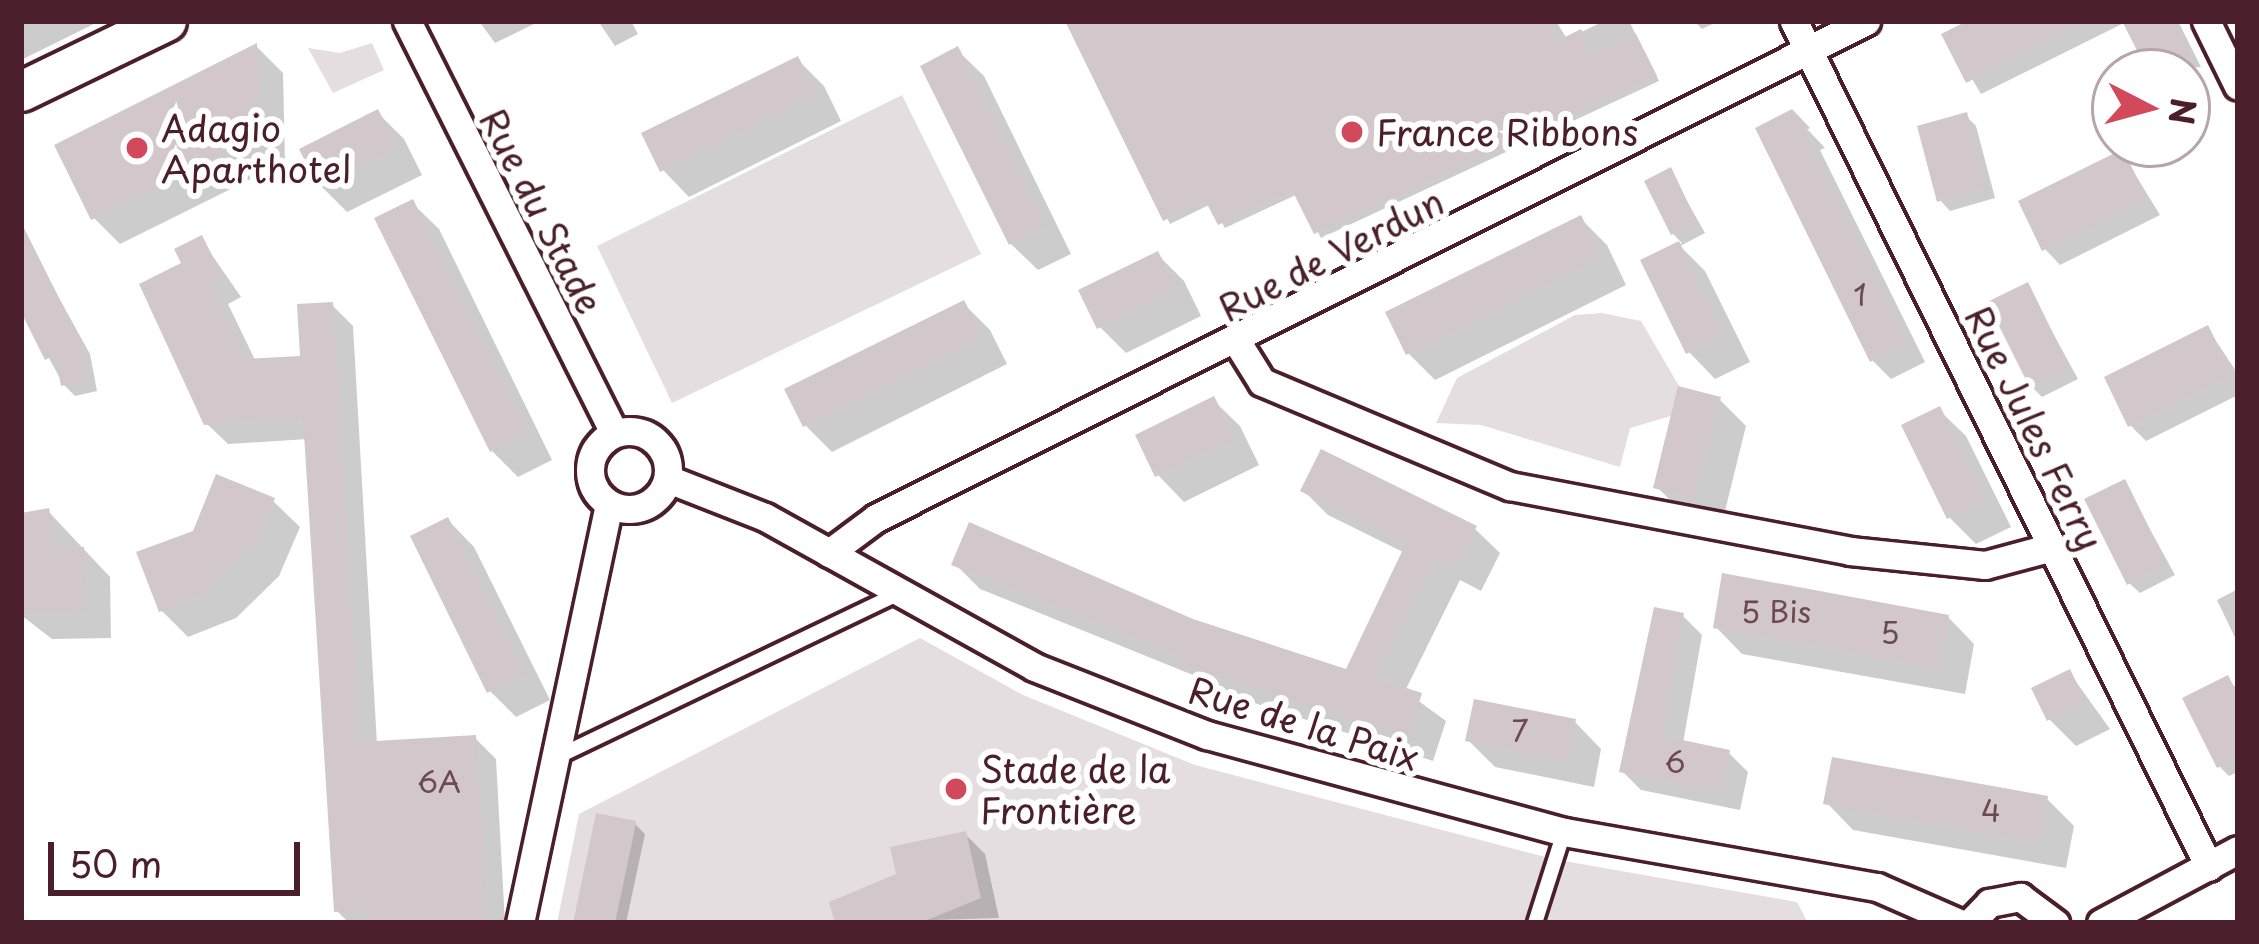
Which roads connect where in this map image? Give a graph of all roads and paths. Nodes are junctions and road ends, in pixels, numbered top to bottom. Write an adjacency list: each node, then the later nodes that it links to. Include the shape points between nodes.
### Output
1 (166, 21): 8 (main road)
2 (407, 21): 10 (street, Rue du Stade)
3 (1794, 21): 6 (street, Rue Jules Ferry)
4 (1866, 21): 6 (street, Rue de Verdun)
5 (2206, 21): 7 (street)
6 (1808, 49): 9 (street, Rue de Verdun); 13 (street, Rue Jules Ferry)
7 (2238, 86)
8 (21, 91)
9 (1237, 342): 13 (street, via 1262,382 1510,486 1850,550 1984,565); 14 (street, Rue de Verdun, via 876,518)
10 (614, 433): 11 (street, via 656,440); 12 (street, via 590,472)
11 (668, 479): 12 (street, via 650,503); 14 (street, Rue de la Paix)
12 (609, 504): 16 (street)
13 (2052, 547): 18 (street, Rue Jules Ferry)
14 (829, 553): 15 (street, Rue de la Paix)
15 (897, 594): 16 (lane); 17 (street, Rue de la Paix, via 1034,667 1207,735)
16 (555, 758): 19 (street)
17 (1564, 832): 20 (lane); 21 (street, Rue de la Paix, via 1876,887)
18 (2230, 860): 24 (street)
19 (520, 923)
20 (1535, 923)
21 (1959, 923)
22 (1970, 923): 23 (street, via 1989,903 2020,897)
23 (2055, 923)
24 (2101, 923)

